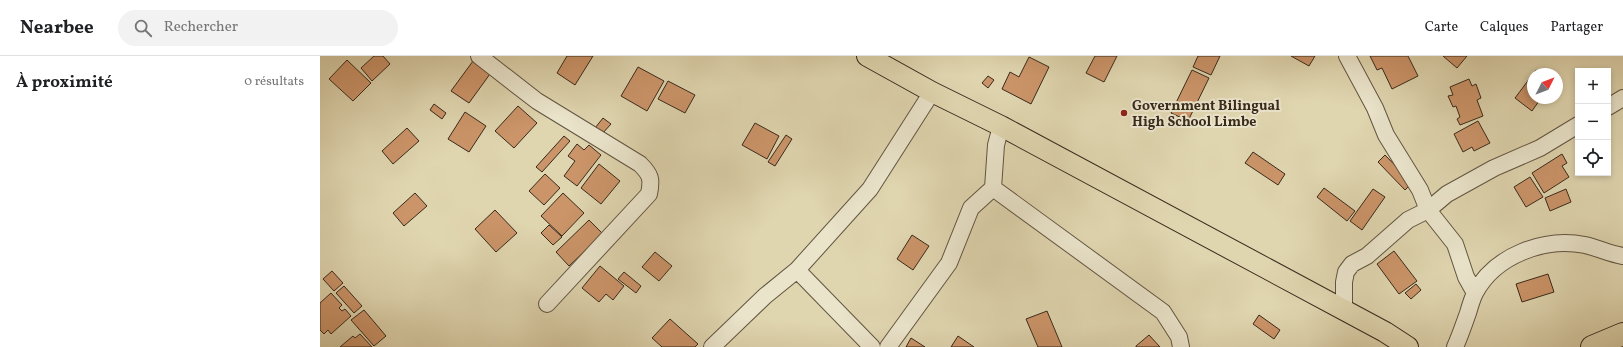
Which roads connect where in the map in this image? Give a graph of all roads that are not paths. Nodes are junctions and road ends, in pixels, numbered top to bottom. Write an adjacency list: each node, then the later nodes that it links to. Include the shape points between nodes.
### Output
1 (479, 56): 14 (street, via 537,101 640,164 649,173 649,194)
2 (867, 56): 4 (main road)
3 (1347, 56): 10 (street, via 1375,108 1386,135 1420,190)
4 (932, 92): 7 (main road); 12 (street, via 870,189)
5 (1623, 98): 6 (street)
6 (1611, 105)
7 (1001, 126): 9 (street, via 996,144); 15 (main road)
8 (1575, 127): 10 (street, via 1540,148 1494,168 1447,194)
9 (993, 188): 19 (street, via 971,208 949,263); 20 (street, via 1163,312 1179,337)
10 (1428, 210): 13 (street, via 1455,244 1466,277); 15 (street, via 1408,220 1367,256 1352,264 1346,272 1344,282)
11 (1623, 256): 13 (street, via 1585,245 1558,243 1534,248 1510,257 1497,266)
12 (797, 270): 17 (street, via 765,296); 18 (street)
13 (1475, 293): 22 (street)
14 (547, 304)
15 (1344, 310): 21 (main road)
16 (1623, 334): 23 (highway)
17 (712, 347)
18 (872, 347)
19 (888, 347)
20 (1181, 347)
21 (1408, 347)
22 (1456, 347)
23 (1592, 347)

